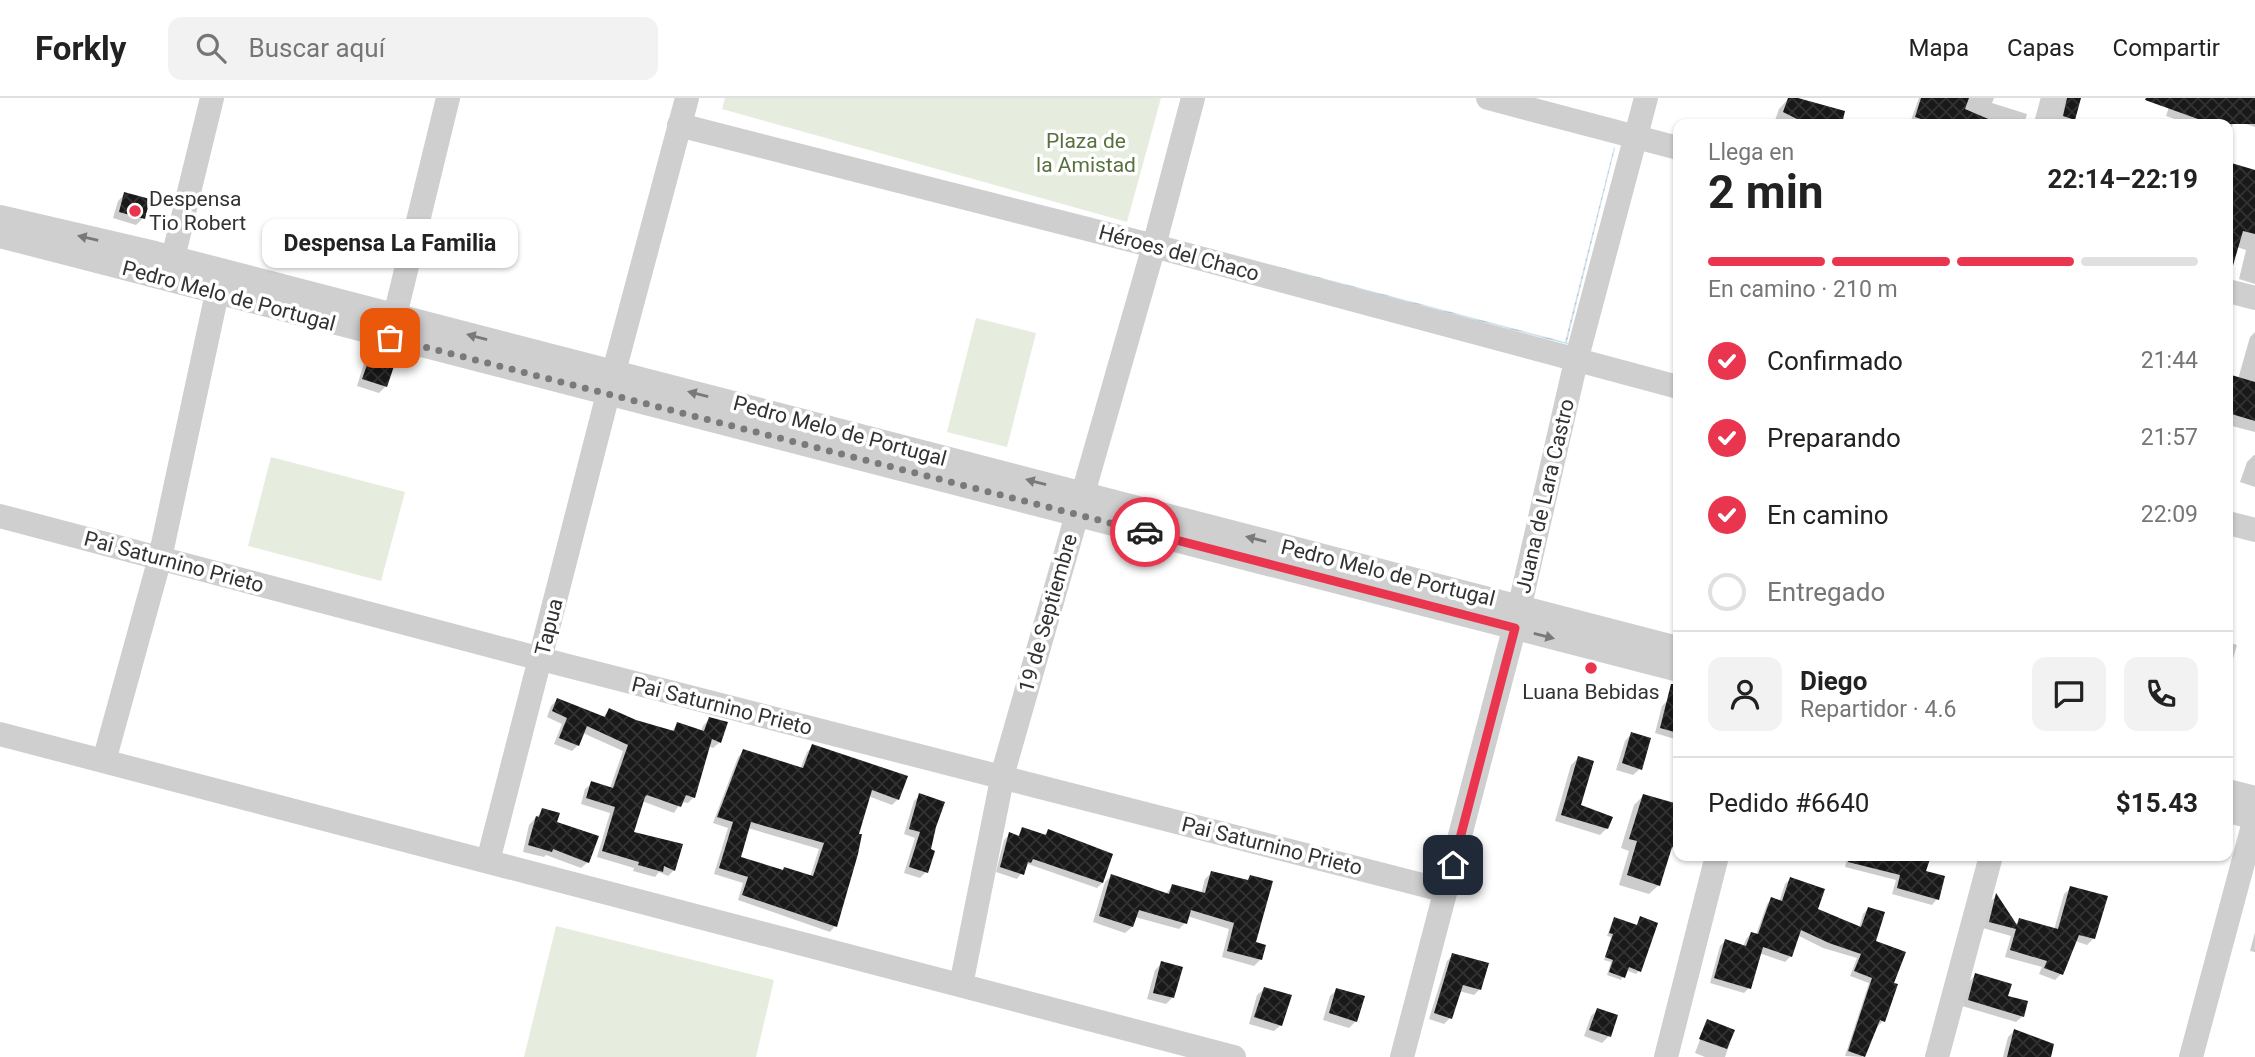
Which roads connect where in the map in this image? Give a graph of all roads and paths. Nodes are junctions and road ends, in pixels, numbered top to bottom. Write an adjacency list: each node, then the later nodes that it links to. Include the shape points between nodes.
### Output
1 (212, 98): 15 (street)
2 (448, 98): 19 (street)
3 (688, 98): 9 (street, Tapua)
4 (1193, 98): 14 (street, 19 de Septiembre)
5 (1488, 98): 10 (street)
6 (1646, 98): 10 (street, Juana de Lara Castro)
7 (2053, 98): 8 (street)
8 (2047, 119)
9 (679, 125): 14 (street, Héroes del Chaco); 21 (street, Tapua)
10 (1636, 136): 11 (street); 20 (street, Juana de Lara Castro)
11 (1673, 147)
12 (0, 218): 15 (street, Pedro Melo de Portugal, one-way to 12)
13 (0, 236): 15 (street, Pedro Melo de Portugal)
14 (1154, 246): 20 (street, Héroes del Chaco); 23 (street, 19 de Septiembre)
15 (170, 269): 17 (street, Pedro Melo de Portugal); 19 (street, Pedro Melo de Portugal)
16 (2233, 292): 18 (street)
17 (217, 293): 19 (street, Pedro Melo de Portugal); 27 (street)
18 (2255, 298)
19 (392, 327): 21 (street, Pedro Melo de Portugal)
20 (1576, 360): 22 (street, Héroes del Chaco); 28 (street, Juana de Lara Castro)
21 (610, 383): 23 (street, Pedro Melo de Portugal); 30 (street, Tapua)
22 (1673, 386)
23 (1079, 505): 28 (street, Pedro Melo de Portugal); 34 (street, 19 de Septiembre)
24 (0, 516): 27 (street, Pai Saturnino Prieto)
25 (2233, 524): 26 (street)
26 (2255, 530)
27 (160, 558): 30 (street, Pai Saturnino Prieto); 33 (street)
28 (1517, 618): 29 (street, Pedro Melo de Portugal); 31 (street, Pedro Melo de Portugal, one-way to 31); 42 (street, Juana de Lara Castro)
29 (1673, 647)
30 (541, 659): 34 (street, Pai Saturnino Prieto); 39 (street, Tapua)
31 (1673, 668)
32 (0, 734): 33 (street)
33 (104, 761): 39 (street)
34 (1002, 778): 42 (street, Pai Saturnino Prieto); 43 (street, 19 de Septiembre)
35 (2233, 792): 36 (street)
36 (2255, 798)
37 (2233, 812): 38 (street)
38 (2255, 818): 48 (street)
39 (488, 861): 43 (street)
40 (1716, 861): 46 (street)
41 (1990, 861): 47 (street)
42 (1446, 891): 45 (street, Juana de Lara Castro)
43 (961, 985): 44 (street)
44 (1234, 1057)
45 (1402, 1057)
46 (1666, 1057)
47 (1937, 1057)
48 (2192, 1057)

